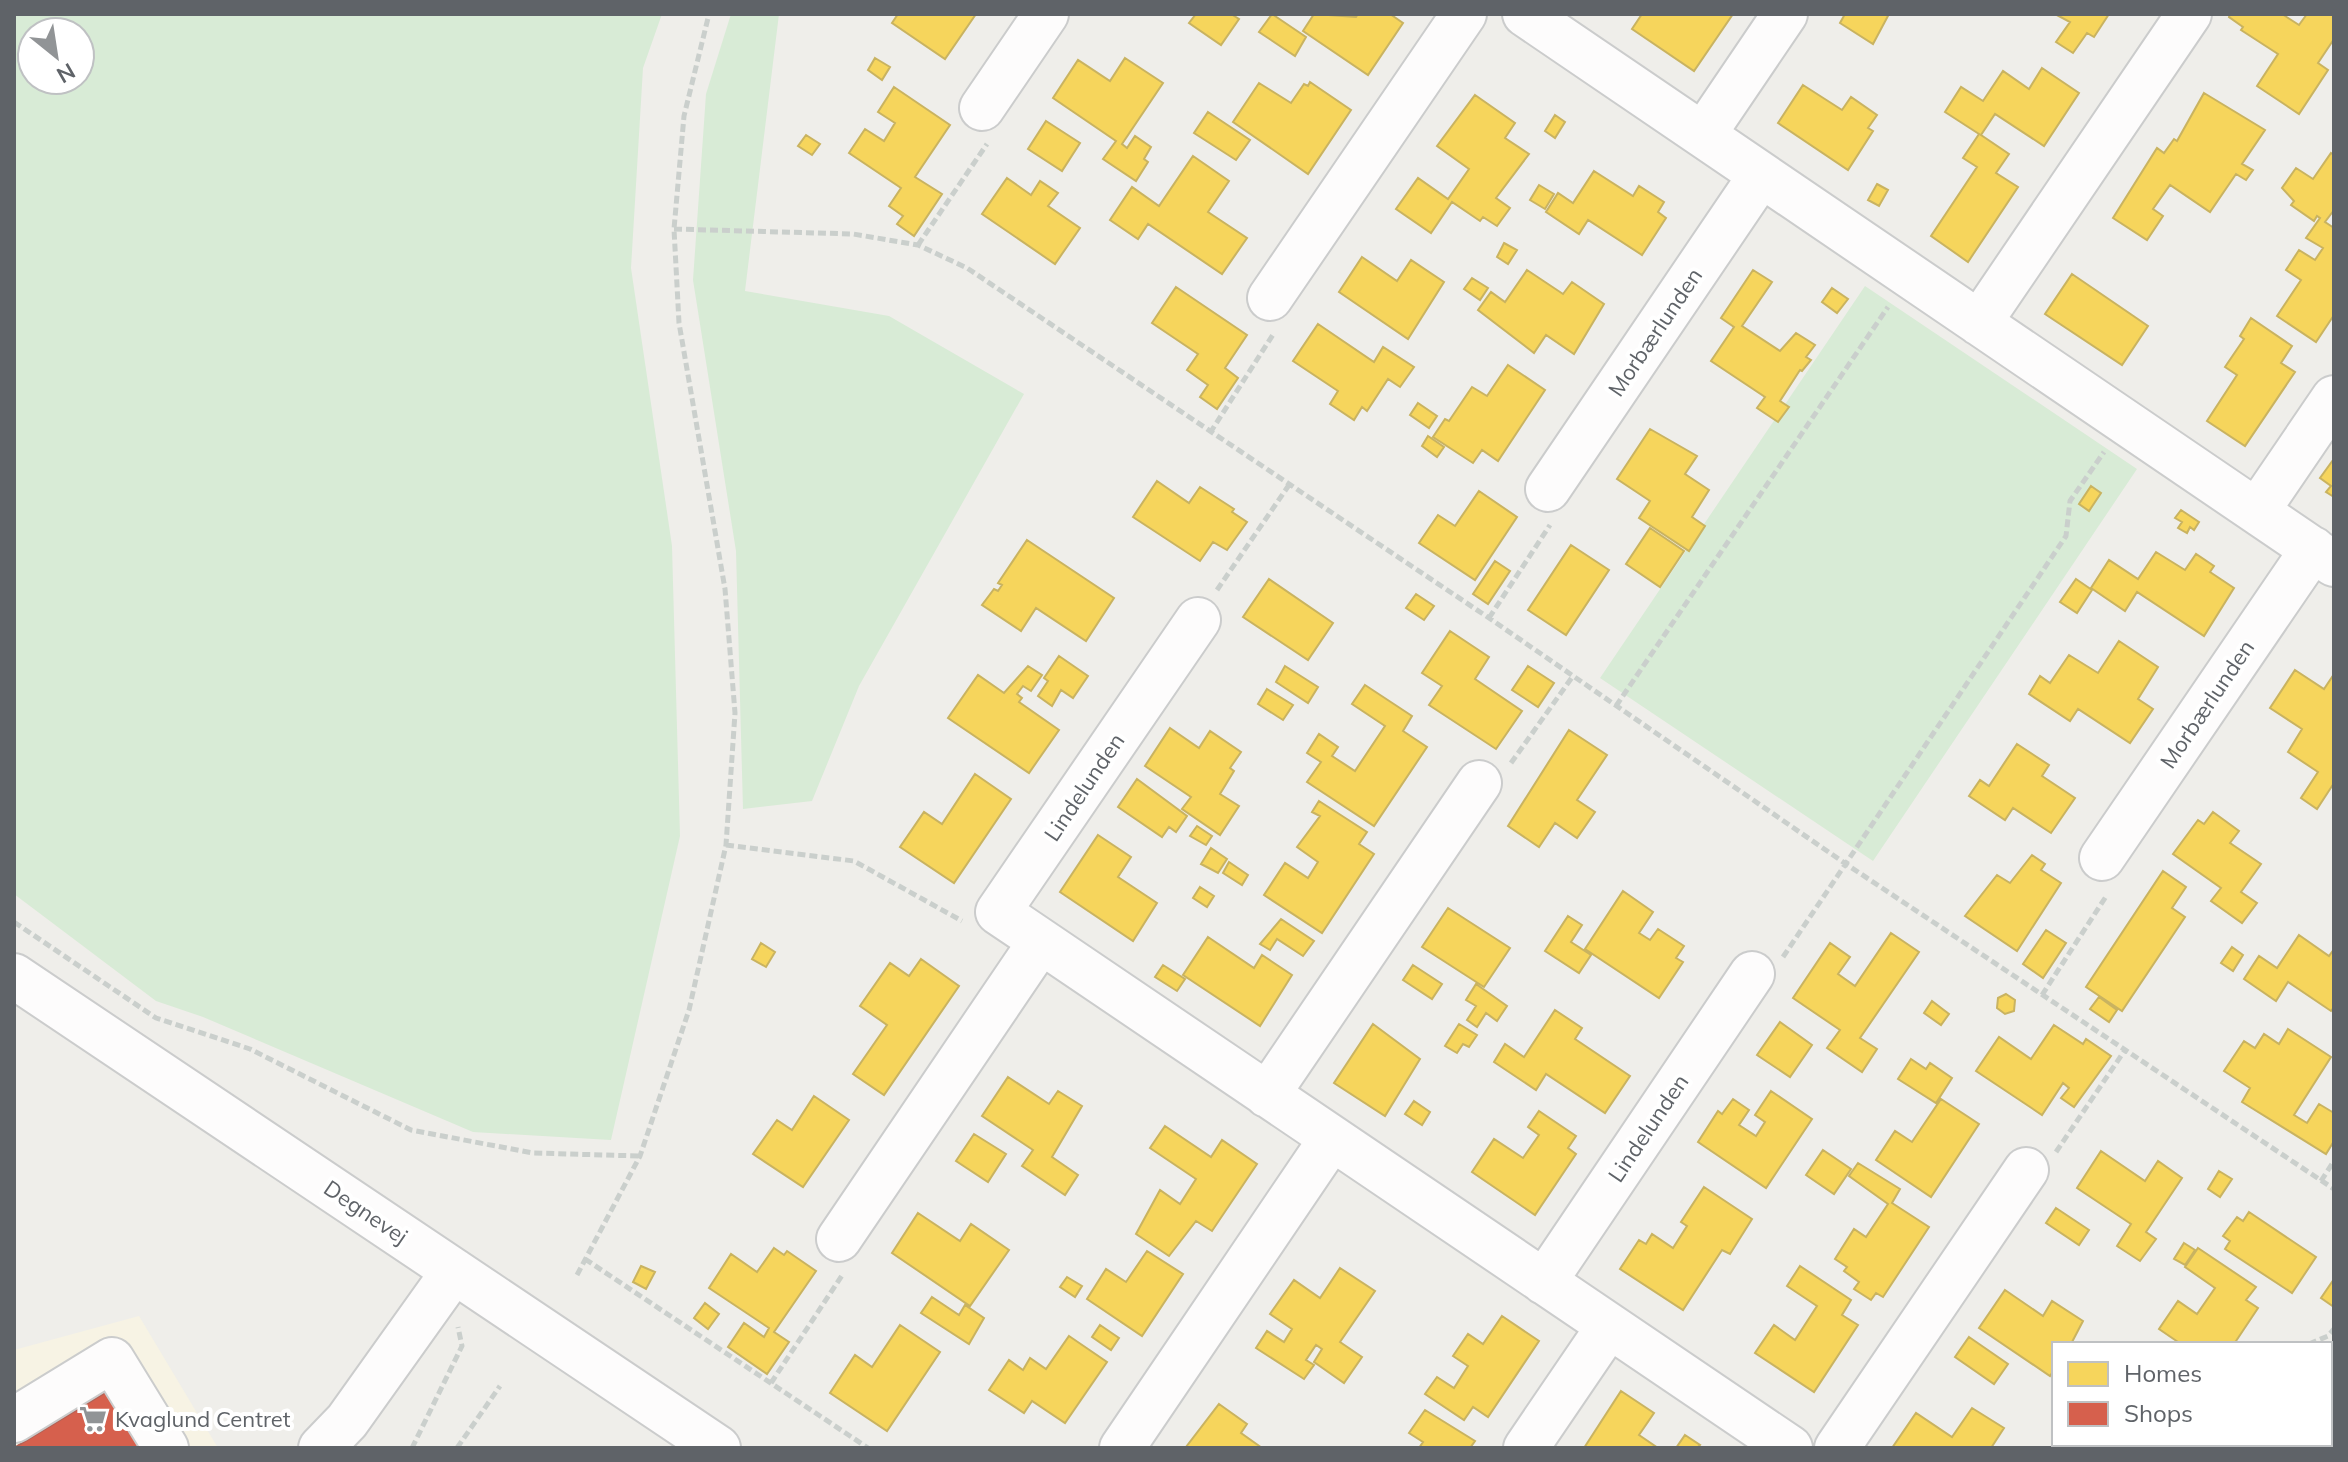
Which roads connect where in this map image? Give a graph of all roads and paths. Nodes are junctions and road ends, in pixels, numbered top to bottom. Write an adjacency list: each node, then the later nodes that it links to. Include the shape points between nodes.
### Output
1 (709, 14): 10 (path, via 684,116)
2 (1046, 14): 7 (street)
3 (1464, 14): 13 (street)
4 (1525, 14): 8 (street, Morbærlunden)
5 (1785, 14): 8 (street)
6 (2189, 14): 14 (street)
7 (982, 108): 11 (path, via 1002,122)
8 (1703, 135): 9 (street, Morbærlunden)
9 (1761, 175): 12 (street, Morbærlunden); 19 (street, Morbærlunden)
10 (674, 229): 11 (path, via 853,234); 27 (path, via 679,323 710,493 735,713)
11 (918, 245): 17 (path, via 967,268)
12 (1909, 275): 14 (street, Morbærlunden); 25 (path)
13 (1270, 298): 17 (path, via 1276,329)
14 (1979, 323): 16 (street, Morbærlunden)
15 (2334, 398): 20 (street)
16 (2125, 422): 20 (street, Morbærlunden); 29 (path, via 2070,501 2066,536)
17 (1210, 433): 18 (path)
18 (1289, 485): 22 (path); 23 (path)
19 (1548, 489): 22 (path, via 1556,516)
20 (2257, 511): 21 (street, Morbærlunden)
21 (2323, 556): 28 (street, Morbærlunden)
22 (1489, 618): 24 (path)
23 (1198, 620): 30 (street, Lindelunden)
24 (1573, 676): 25 (path); 26 (path, via 1500,779)
25 (1616, 706): 29 (path)
26 (1479, 783): 37 (street)
27 (726, 845): 30 (path, via 854,861 962,921); 39 (path, via 689,1010)
28 (2102, 858): 35 (path, via 2113,886)
29 (1846, 864): 33 (path, via 1777,966); 35 (path)
30 (998, 912): 32 (street)
31 (14, 922): 39 (path, via 156,1018 250,1049 411,1130 533,1153)
32 (1041, 941): 37 (street); 44 (street)
33 (1752, 974): 48 (street, Lindelunden)
34 (14, 976): 46 (street, Degnevej)
35 (2042, 995): 36 (path)
36 (2125, 1050): 41 (path, via 2056,1152); 42 (path)
37 (1267, 1095): 38 (street)
38 (1332, 1138): 48 (street); 62 (street)
39 (640, 1156): 45 (path)
40 (2334, 1161): 42 (path)
41 (2026, 1170): 65 (street)
42 (2321, 1181): 43 (path)
43 (2334, 1189)
44 (839, 1239): 53 (path, via 850,1262)
45 (585, 1259): 47 (path); 53 (path)
46 (454, 1271): 57 (street, via 347,1421); 60 (street, Degnevej)
47 (577, 1275)
48 (1544, 1282): 49 (street)
49 (1609, 1326): 63 (street); 64 (street)
50 (2334, 1329): 51 (path)
51 (2314, 1342)
52 (462, 1346): 58 (path)
53 (771, 1383): 61 (path)
54 (500, 1386): 59 (path)
55 (14, 1420): 56 (street, via 112,1360)
56 (166, 1448)
57 (321, 1448)
58 (412, 1448)
59 (457, 1448)
60 (718, 1448)
61 (868, 1448)
62 (1122, 1448)
63 (1526, 1448)
64 (1790, 1448)
65 (1837, 1448)

